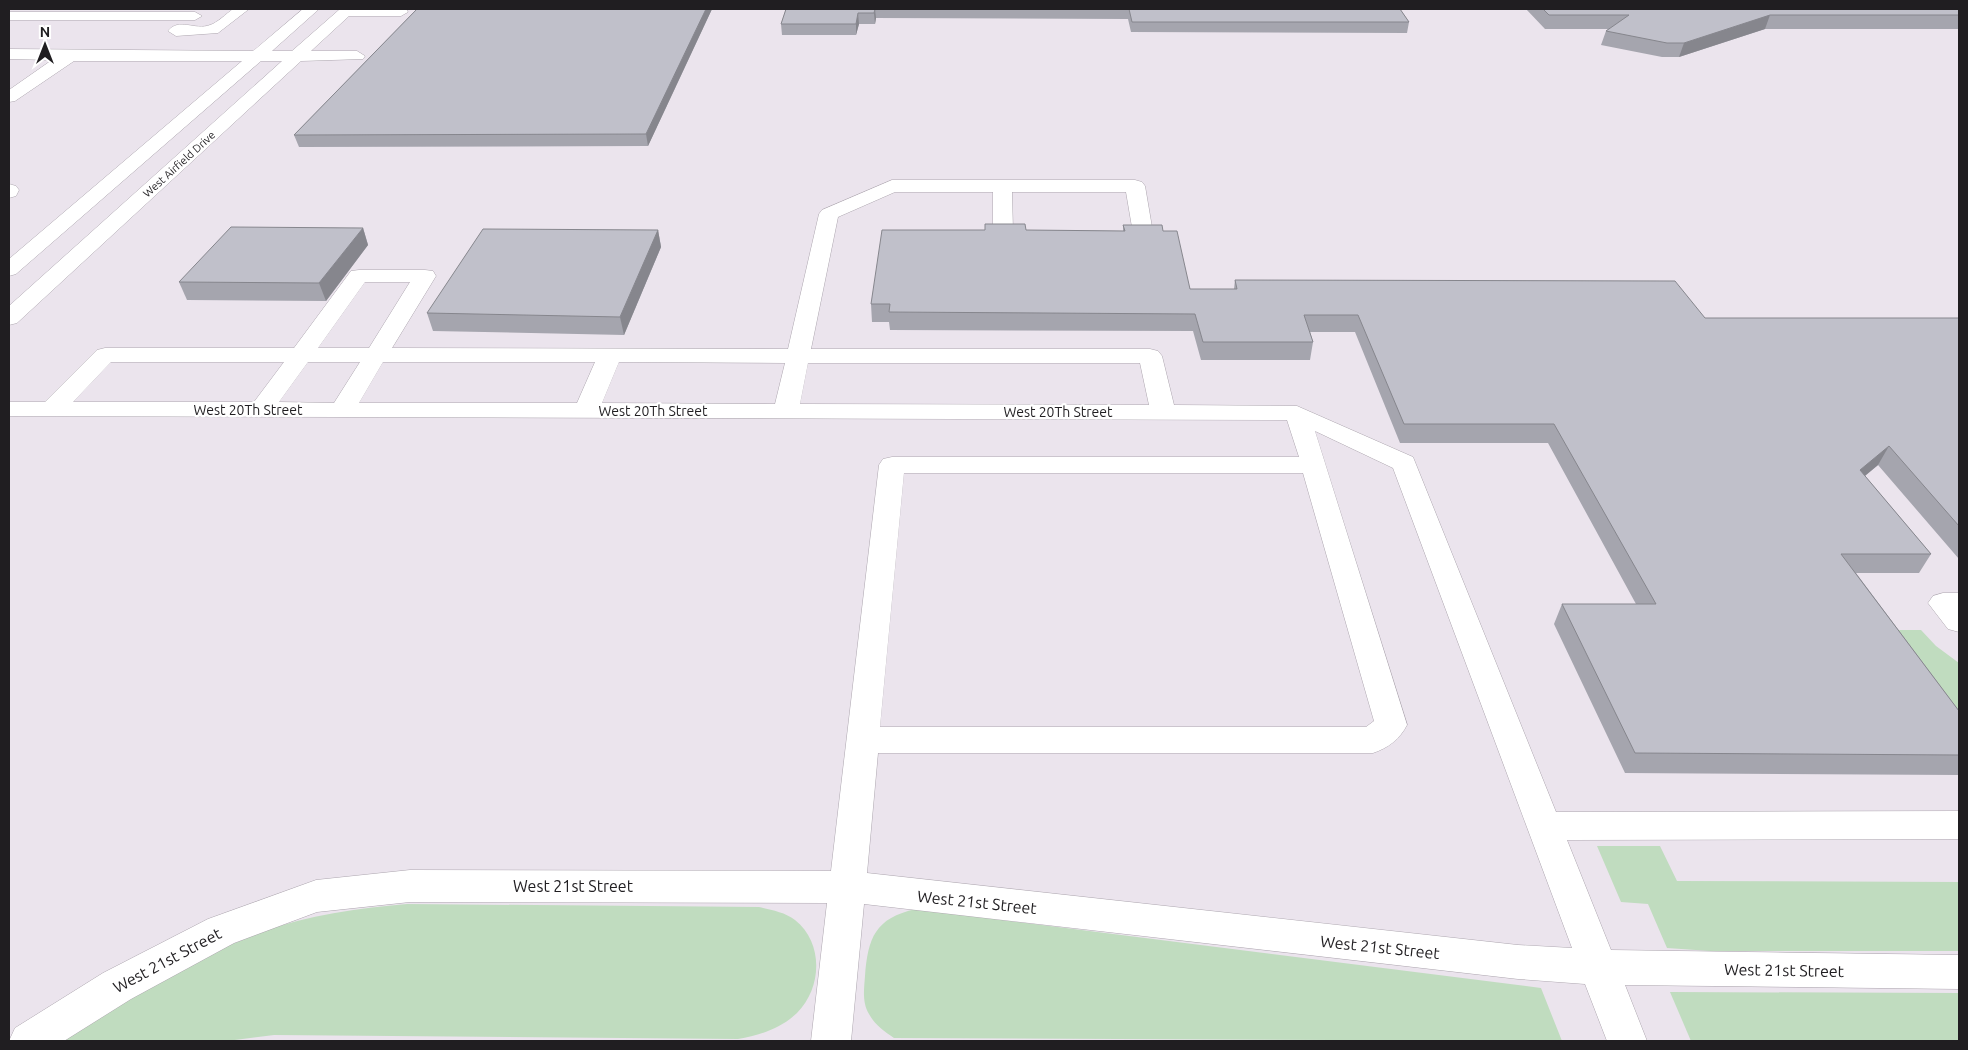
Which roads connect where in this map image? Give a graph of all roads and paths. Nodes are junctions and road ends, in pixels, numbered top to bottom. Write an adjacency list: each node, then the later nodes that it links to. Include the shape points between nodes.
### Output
1 (242, 9): 4 (street, via 213,30 176,31)
2 (312, 9): 9 (street)
3 (347, 10): 5 (street); 10 (street, West Airfield Drive)
4 (200, 12): 6 (street)
5 (401, 12)
6 (9, 16)
7 (9, 54): 8 (street)
8 (72, 56): 9 (street); 12 (street)
9 (258, 56): 10 (street); 16 (street)
10 (297, 56): 11 (street); 18 (street, West Airfield Drive)
11 (357, 56)
12 (9, 97)
13 (1002, 186): 14 (street); 15 (street, via 1135,186); 21 (street, via 892,186 829,214)
14 (1003, 232)
15 (1143, 233)
16 (17, 256): 17 (street)
17 (9, 270)
18 (9, 318)
19 (375, 356): 20 (street); 22 (street); 22 (street, via 425,276 359,276); 26 (street)
20 (610, 356): 21 (street); 27 (street)
21 (796, 356): 28 (street); 29 (street, via 1150,356)
22 (300, 357): 24 (street, via 105,354); 25 (street)
23 (9, 409): 24 (street, West 20Th Street)
24 (52, 409): 25 (street, West 20Th Street)
25 (261, 410): 26 (street, West 20Th Street)
26 (342, 410): 27 (street, West 20Th Street)
27 (586, 411): 28 (street, West 20Th Street)
28 (786, 411): 29 (street, West 20Th Street)
29 (1163, 412): 30 (street, West 20Th Street)
30 (1296, 413): 31 (street); 36 (street, via 1404,463)
31 (1314, 465): 34 (street, via 892,465); 34 (street, via 1390,725 1373,740)
32 (1959, 602): 33 (street, via 1943,602)
33 (1959, 622)
34 (864, 740): 37 (street)
35 (1959, 825): 36 (street)
36 (1544, 826): 38 (street)
37 (849, 887): 38 (street, West 21st Street, via 1518,962); 40 (street, West 21st Street, via 410,886 316,896 221,930 117,986); 41 (street)
38 (1598, 967): 39 (street, West 21st Street); 42 (street)
39 (1959, 972)
40 (29, 1041)
41 (831, 1041)
42 (1627, 1041)

